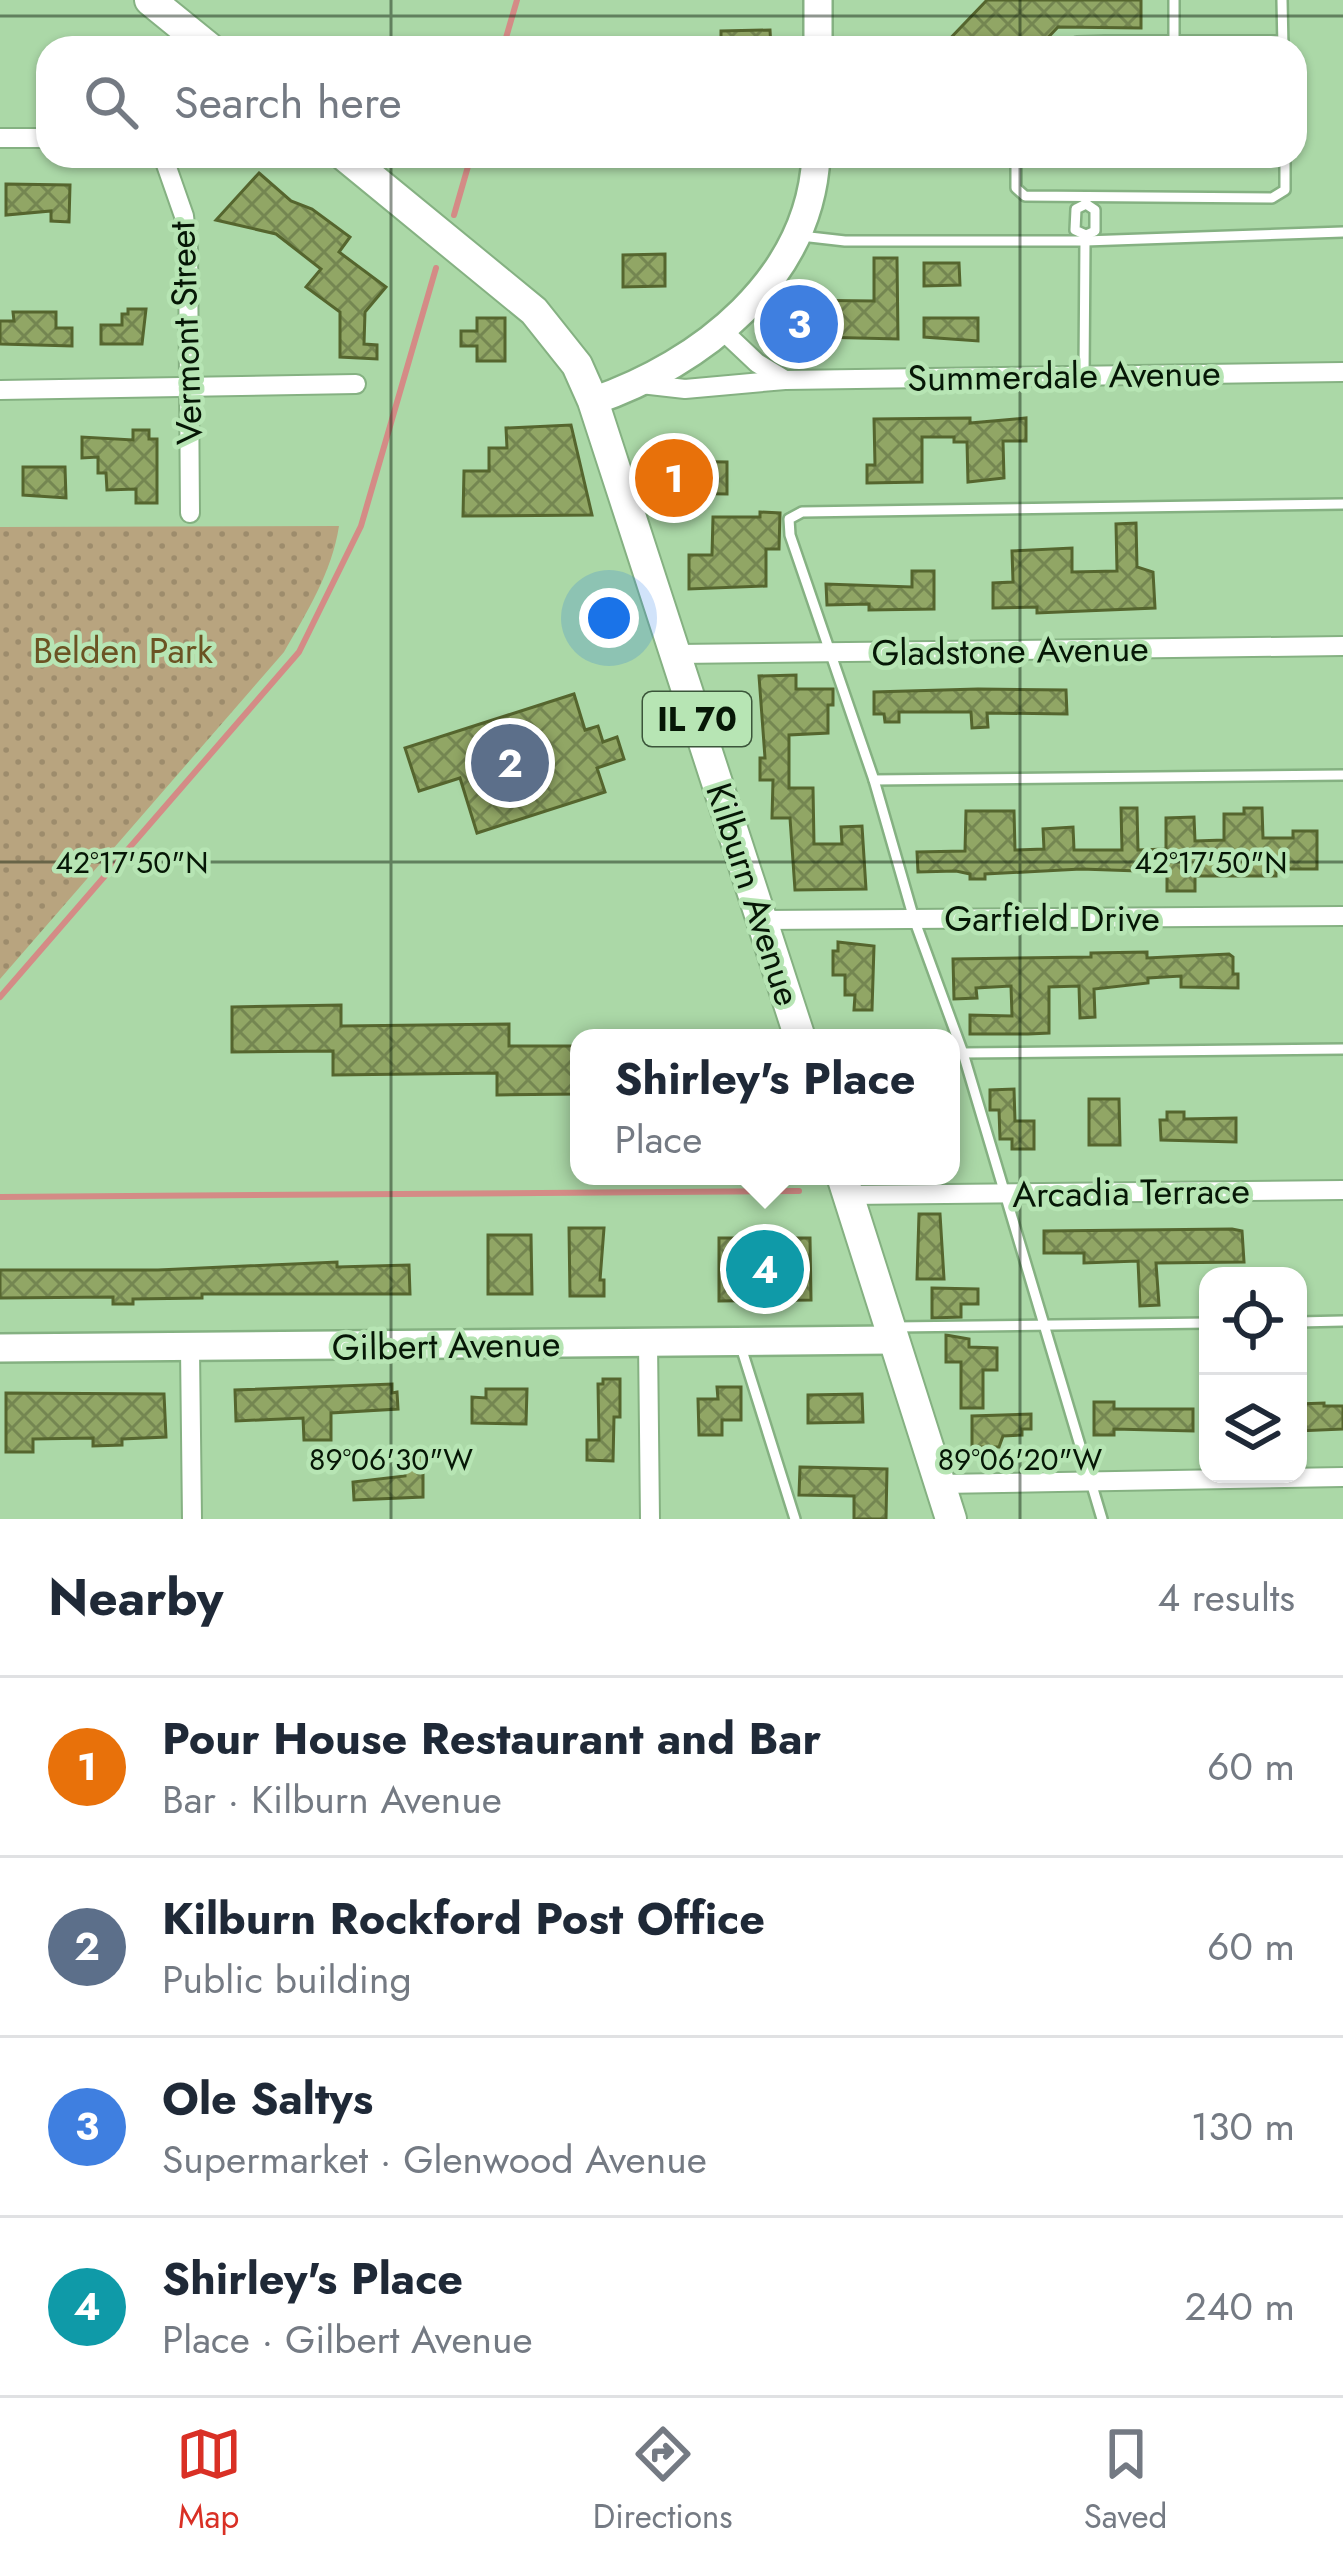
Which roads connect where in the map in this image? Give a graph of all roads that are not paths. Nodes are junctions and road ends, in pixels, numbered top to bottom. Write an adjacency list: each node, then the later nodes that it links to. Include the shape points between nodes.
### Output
1 (818, 0): 7 (street)
2 (1174, 0): 8 (lane)
3 (1282, 0): 9 (lane)
4 (161, 9): 5 (street); 6 (main road)
5 (175, 36)
6 (194, 36)
7 (818, 36)
8 (1174, 36)
9 (1283, 36)
10 (0, 138): 11 (street)
11 (36, 138)
12 (167, 168): 27 (street, Vermont Street, via 188,249)
13 (360, 168): 29 (main road, Kilburn Avenue / IL 70, via 534,311 577,365)
14 (814, 168): 19 (street)
15 (1016, 168): 17 (lane, via 1016,188 1025,196)
16 (1285, 168): 17 (lane, via 1285,190 1272,198)
17 (1086, 200): 20 (lane, via 1095,231)
18 (1343, 232): 20 (lane)
19 (796, 236): 20 (lane); 21 (street, via 760,292)
20 (1086, 238): 23 (lane)
21 (722, 330): 24 (street); 26 (street)
22 (1343, 372): 23 (street, Summerdale Avenue)
23 (1084, 375): 24 (street, Summerdale Avenue)
24 (784, 380): 26 (street, Summerdale Avenue, via 685,389)
25 (356, 384): 27 (street)
26 (641, 384): 29 (street)
27 (190, 389): 28 (street); 31 (street, Vermont Street)
28 (0, 390)
29 (593, 401): 34 (main road, Kilburn Avenue / IL 70)
30 (1343, 504): 33 (lane, via 794,513 790,535)
31 (190, 513)
32 (1343, 646): 33 (street, Gladstone Avenue)
33 (831, 653): 34 (street, Gladstone Avenue); 36 (lane)
34 (676, 654): 39 (main road, Kilburn Avenue / IL 70)
35 (1343, 775): 36 (lane)
36 (874, 780): 38 (lane)
37 (1343, 916): 38 (street, Garfield Drive)
38 (914, 919): 39 (street, Garfield Drive); 41 (lane)
39 (761, 920): 40 (main road, Kilburn Avenue / IL 70)
40 (797, 1029)
41 (954, 1029)
42 (960, 1045): 44 (lane)
43 (1343, 1049): 44 (lane)
44 (963, 1053): 47 (lane)
45 (845, 1186): 47 (street, Arcadia Terrace); 52 (main road)
46 (1343, 1190): 47 (street, Arcadia Terrace)
47 (1003, 1193): 51 (lane)
48 (1343, 1321): 49 (lane)
49 (1307, 1322)
50 (1199, 1323): 51 (lane)
51 (1042, 1324): 52 (lane); 58 (lane)
52 (890, 1334): 53 (street, Gilbert Avenue); 59 (main road)
53 (740, 1341): 54 (street, Gilbert Avenue); 62 (lane)
54 (648, 1342): 56 (street, Gilbert Avenue); 61 (street)
55 (0, 1348): 56 (street, Gilbert Avenue)
56 (190, 1349): 60 (street)
57 (1343, 1477): 58 (street)
58 (1091, 1482): 59 (street); 64 (lane)
59 (940, 1484): 63 (main road)
60 (192, 1519)
61 (650, 1519)
62 (795, 1519)
63 (951, 1519)
64 (1102, 1519)

